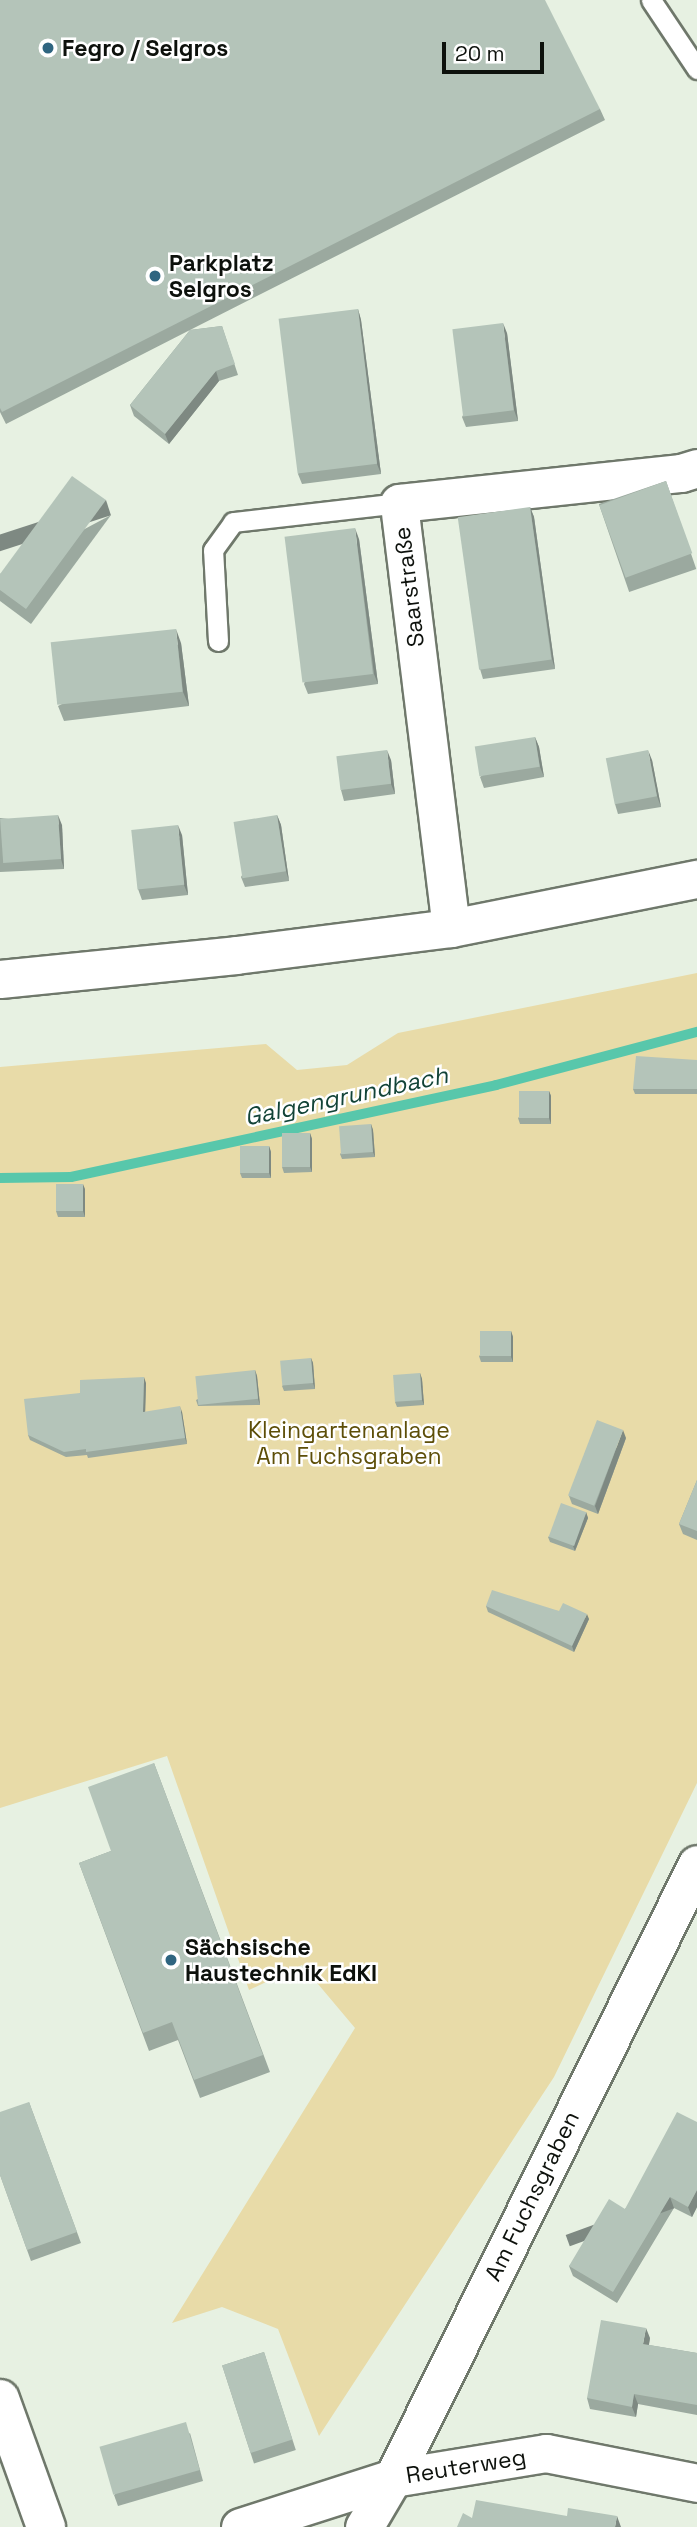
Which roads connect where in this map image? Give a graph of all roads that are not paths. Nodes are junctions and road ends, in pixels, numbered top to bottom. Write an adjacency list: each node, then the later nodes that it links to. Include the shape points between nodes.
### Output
1 (651, 0): 2 (lane)
2 (697, 69)
3 (697, 468): 4 (street, Saarstraße)
4 (399, 503): 5 (lane, via 233,522 213,550); 7 (street, Saarstraße)
5 (218, 641)
6 (697, 879): 7 (street)
7 (451, 928): 8 (street)
8 (0, 979)
9 (697, 1864): 11 (street, Am Fuchsgraben)
10 (0, 2399): 13 (main road)
11 (393, 2478): 12 (street, Reuterweg, via 546,2453); 14 (street, Reuterweg); 15 (street, Am Fuchsgraben)
12 (697, 2483)
13 (46, 2527)
14 (240, 2527)
15 (364, 2527)

